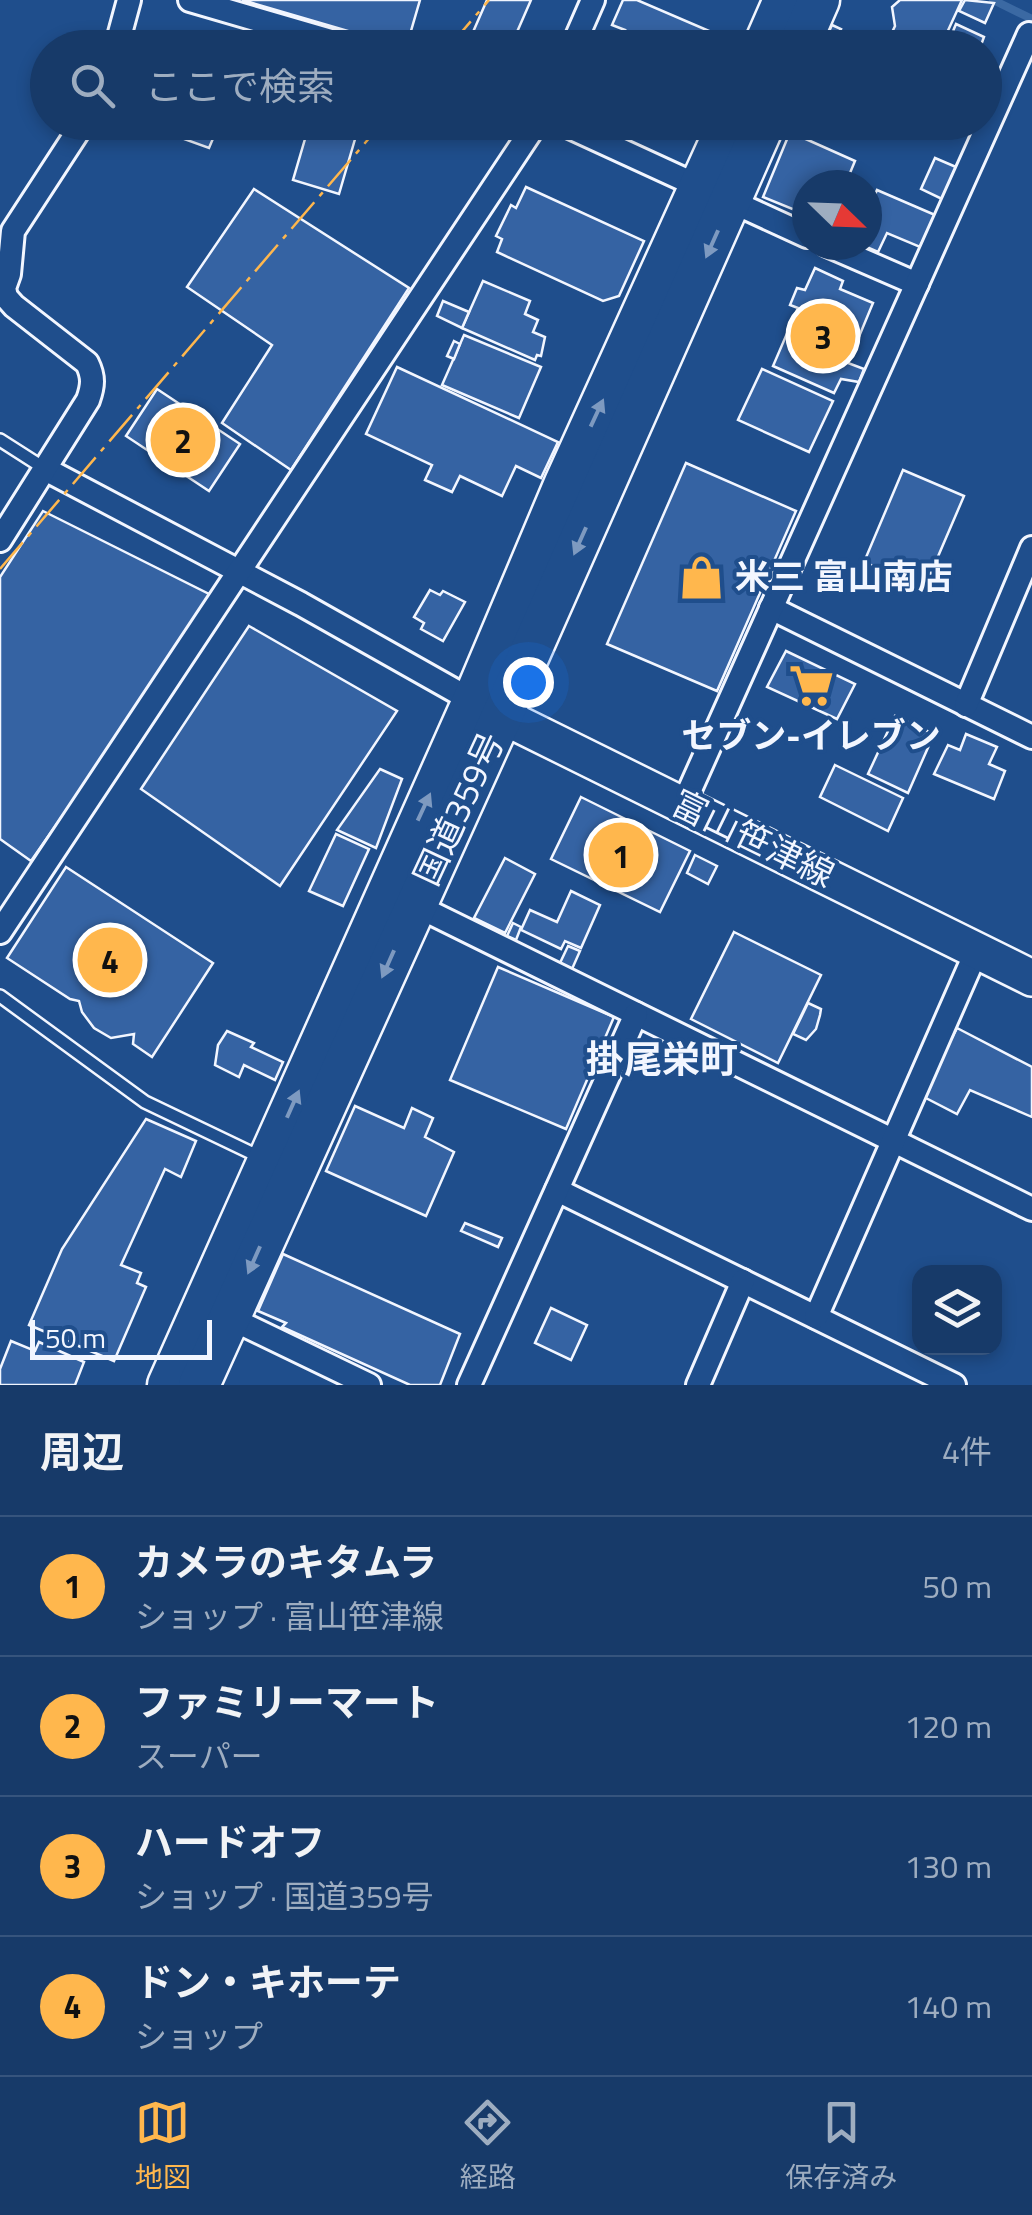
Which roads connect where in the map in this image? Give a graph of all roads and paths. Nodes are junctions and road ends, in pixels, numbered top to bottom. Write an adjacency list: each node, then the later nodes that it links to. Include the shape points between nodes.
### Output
1 (129, 0): 6 (street)
2 (190, 0): 7 (street)
3 (592, 0): 8 (street)
4 (784, 0): 9 (highway)
5 (819, 0): 10 (highway)
6 (121, 30)
7 (293, 30)
8 (580, 30)
9 (771, 30)
10 (806, 30)
11 (1032, 35): 12 (street)
12 (1002, 94)
13 (73, 140): 24 (street, via 14,232 4,288 14,306 91,372 88,400)
14 (524, 140): 27 (street)
15 (597, 140): 19 (street)
16 (726, 140): 19 (highway, 国道359号)
17 (753, 140): 19 (highway, 国道359号)
18 (981, 140): 22 (street)
19 (715, 195): 20 (street); 30 (highway, 国道359号, via 565,483)
20 (792, 229)
21 (861, 260): 22 (street)
22 (916, 284): 28 (street)
23 (0, 440): 24 (lane)
24 (47, 470): 25 (street); 27 (street)
25 (0, 540)
26 (1032, 548): 29 (street)
27 (240, 572): 30 (street); 34 (street)
28 (771, 608): 29 (street); 32 (street)
29 (966, 704): 31 (street)
30 (487, 709): 32 (main road, 富山笹津線); 33 (highway, 国道359号); 40 (highway, 国道359号, one-way to 30)
31 (1032, 737)
32 (684, 805): 35 (main road, 富山笹津線)
33 (415, 905): 38 (street); 44 (highway, 国道359号, one-way to 44)
34 (0, 932)
35 (977, 950): 36 (main road, 富山笹津線); 39 (street)
36 (1032, 978)
37 (0, 996): 40 (lane, via 145,1102)
38 (636, 1014): 39 (street); 41 (street)
39 (894, 1141): 42 (street); 45 (street)
40 (268, 1160): 47 (highway, 国道359号)
41 (557, 1190): 43 (street); 50 (street)
42 (1032, 1209)
43 (743, 1282): 45 (street); 51 (street)
44 (228, 1317): 48 (highway, 国道359号); 49 (street)
45 (816, 1318): 46 (street)
46 (926, 1379): 52 (street)
47 (168, 1385)
48 (199, 1385)
49 (369, 1385)
50 (469, 1385)
51 (698, 1385)
52 (954, 1385)

